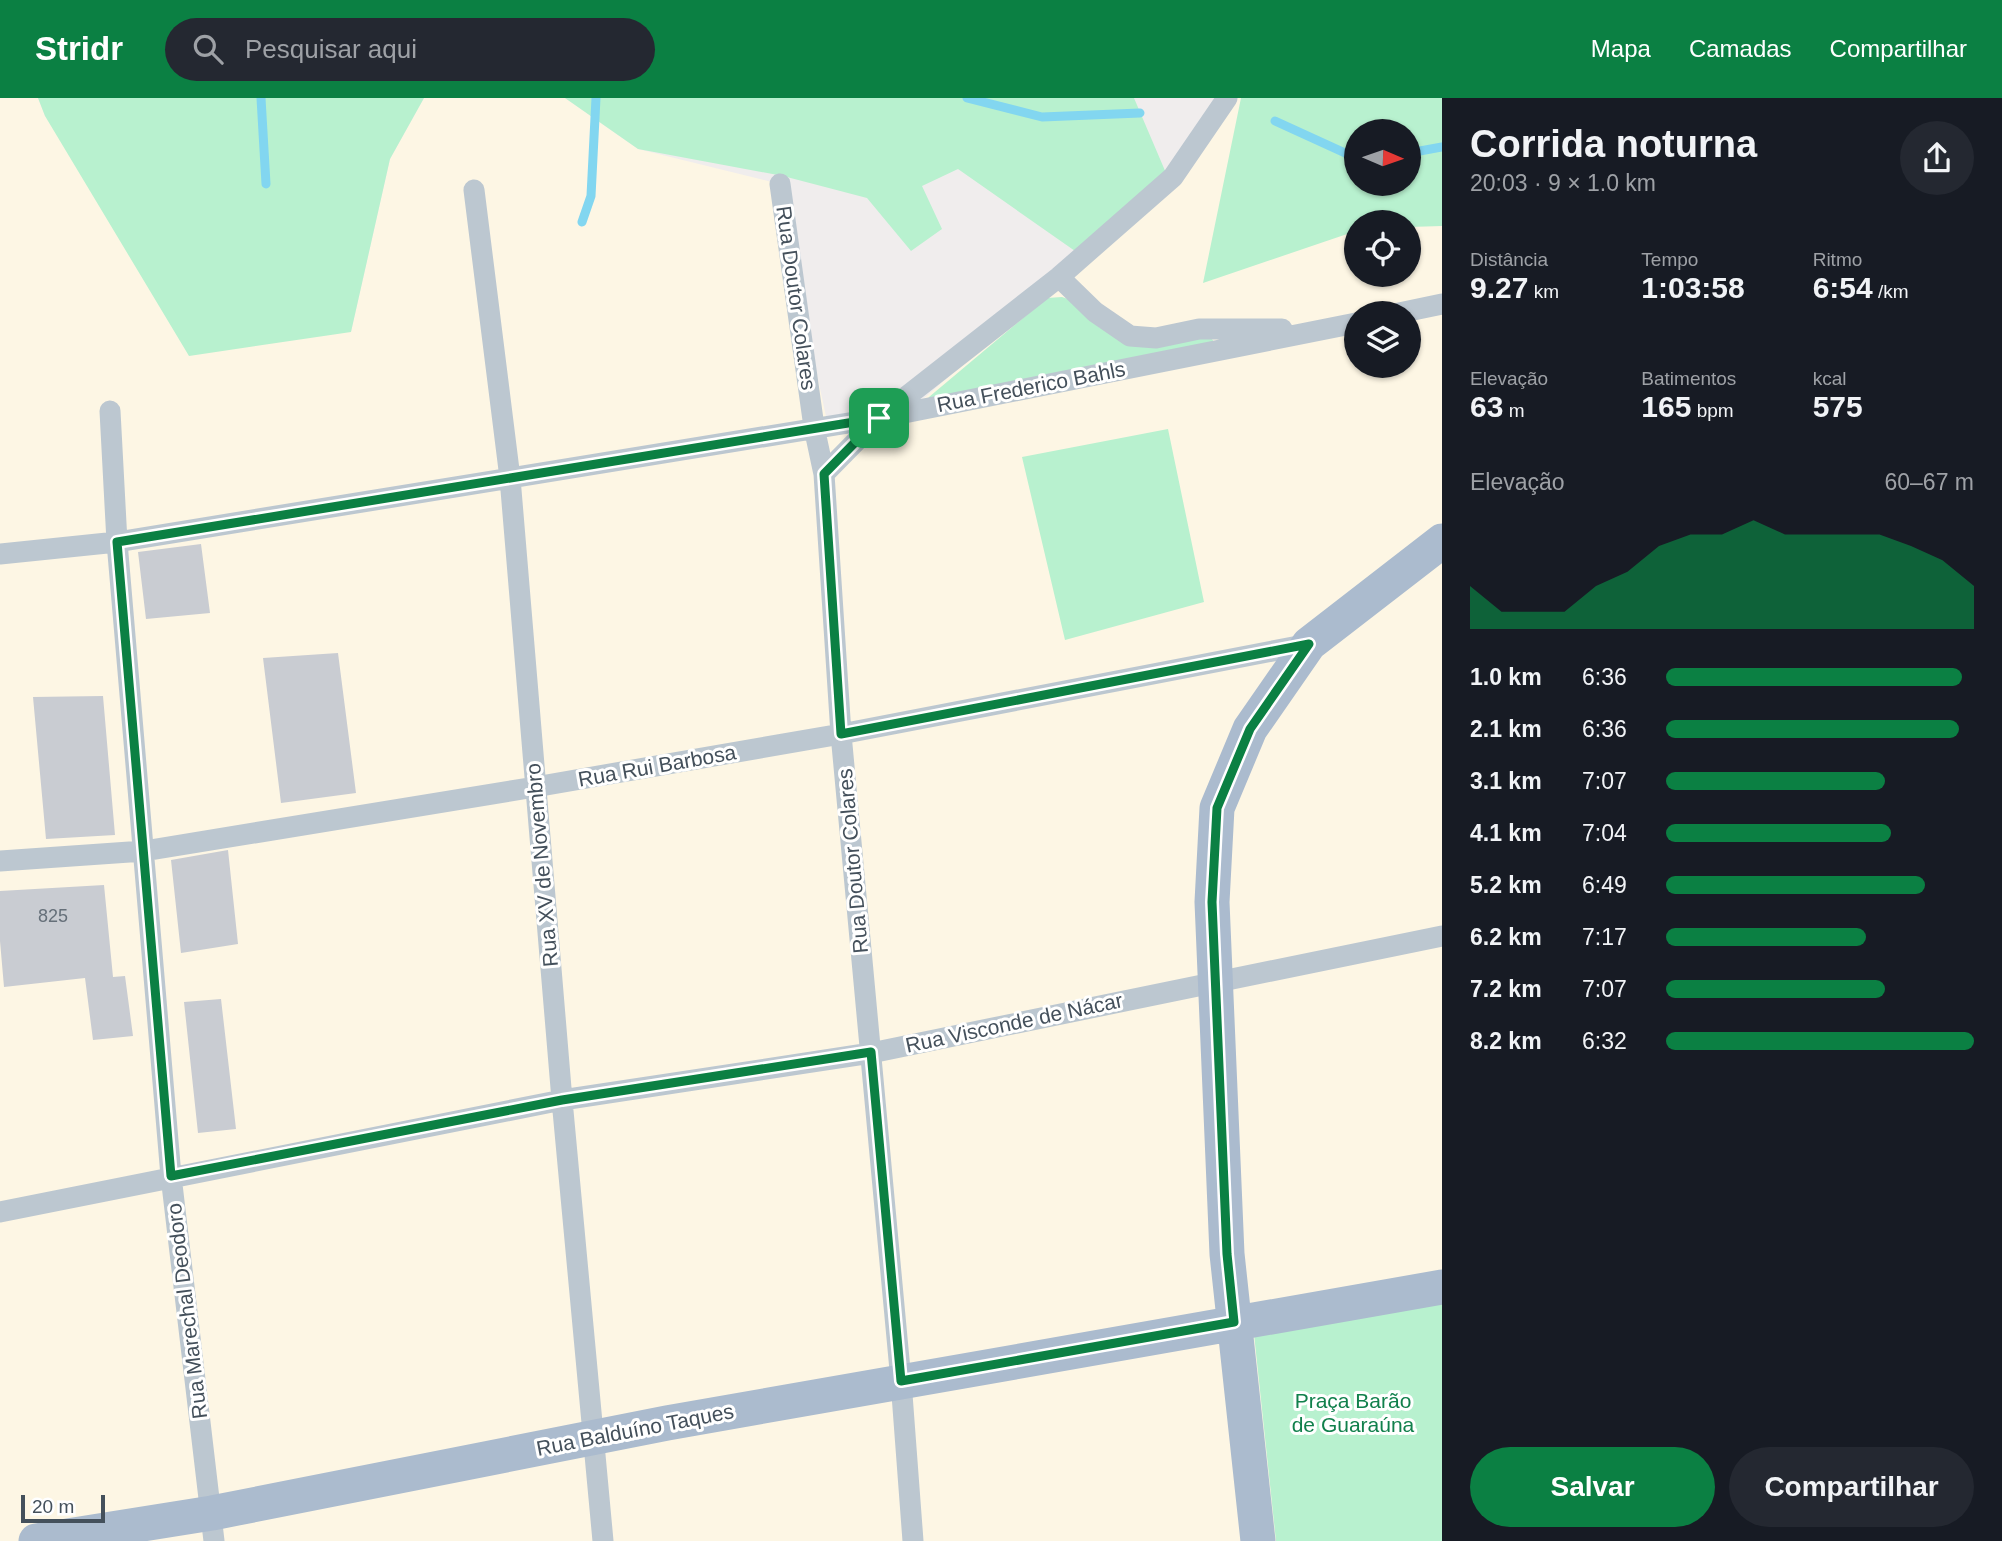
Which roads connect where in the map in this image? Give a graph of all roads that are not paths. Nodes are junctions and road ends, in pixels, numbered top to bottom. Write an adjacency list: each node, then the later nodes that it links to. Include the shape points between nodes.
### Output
1 (1227, 98): 4 (street, via 1173,177)
2 (780, 184): 11 (street, Rua Doutor Colares)
3 (474, 190): 13 (street, Rua XV de Novembro)
4 (1059, 277): 8 (street, via 1095,312 1130,336 1156,338 1199,329); 10 (street)
5 (1442, 303): 6 (street)
6 (1421, 308)
7 (1344, 326): 8 (street, Rua Frederico Bahls)
8 (1329, 329): 10 (street, Rua Frederico Bahls)
9 (110, 411): 15 (street, Rua Marechal Deodoro)
10 (879, 418): 11 (street, Rua Frederico Bahls); 12 (street)
11 (814, 427): 12 (street, Rua Doutor Colares); 13 (street, Rua Frederico Bahls)
12 (824, 474): 18 (street, Rua Doutor Colares)
13 (510, 478): 15 (street, Rua Frederico Bahls); 19 (street, Rua XV de Novembro)
14 (1442, 541): 17 (main road)
15 (117, 542): 16 (street, Rua Frederico Bahls); 20 (street, Rua Marechal Deodoro)
16 (0, 554)
17 (1309, 644): 18 (street, Rua Rui Barbosa); 23 (main road, via 1250,729 1217,808 1212,902)
18 (841, 734): 19 (street, Rua Rui Barbosa); 24 (street, Rua Doutor Colares)
19 (535, 787): 20 (street, Rua Rui Barbosa); 25 (street, Rua XV de Novembro)
20 (144, 851): 21 (street, Rua Rui Barbosa); 26 (street, Rua Marechal Deodoro)
21 (0, 861)
22 (1442, 936): 23 (street, Rua Visconde de Nácar)
23 (1215, 982): 24 (street, Rua Visconde de Nácar); 29 (main road)
24 (871, 1052): 25 (street, Rua Visconde de Nácar); 30 (street, Rua Doutor Colares)
25 (562, 1100): 26 (street, Rua Visconde de Nácar); 31 (street, Rua XV de Novembro)
26 (171, 1176): 27 (street, Rua Visconde de Nácar); 32 (street, Rua Marechal Deodoro)
27 (0, 1212)
28 (1442, 1287): 29 (main road)
29 (1234, 1322): 30 (main road, Rua Balduíno Taques); 36 (main road)
30 (901, 1381): 31 (main road, Rua Balduíno Taques); 35 (street, Rua Doutor Colares)
31 (594, 1436): 32 (main road, Rua Balduíno Taques); 34 (street, Rua XV de Novembro)
32 (213, 1527): 33 (main road, Rua Balduíno Taques)
33 (36, 1541)
34 (603, 1541)
35 (913, 1541)
36 (1258, 1541)

